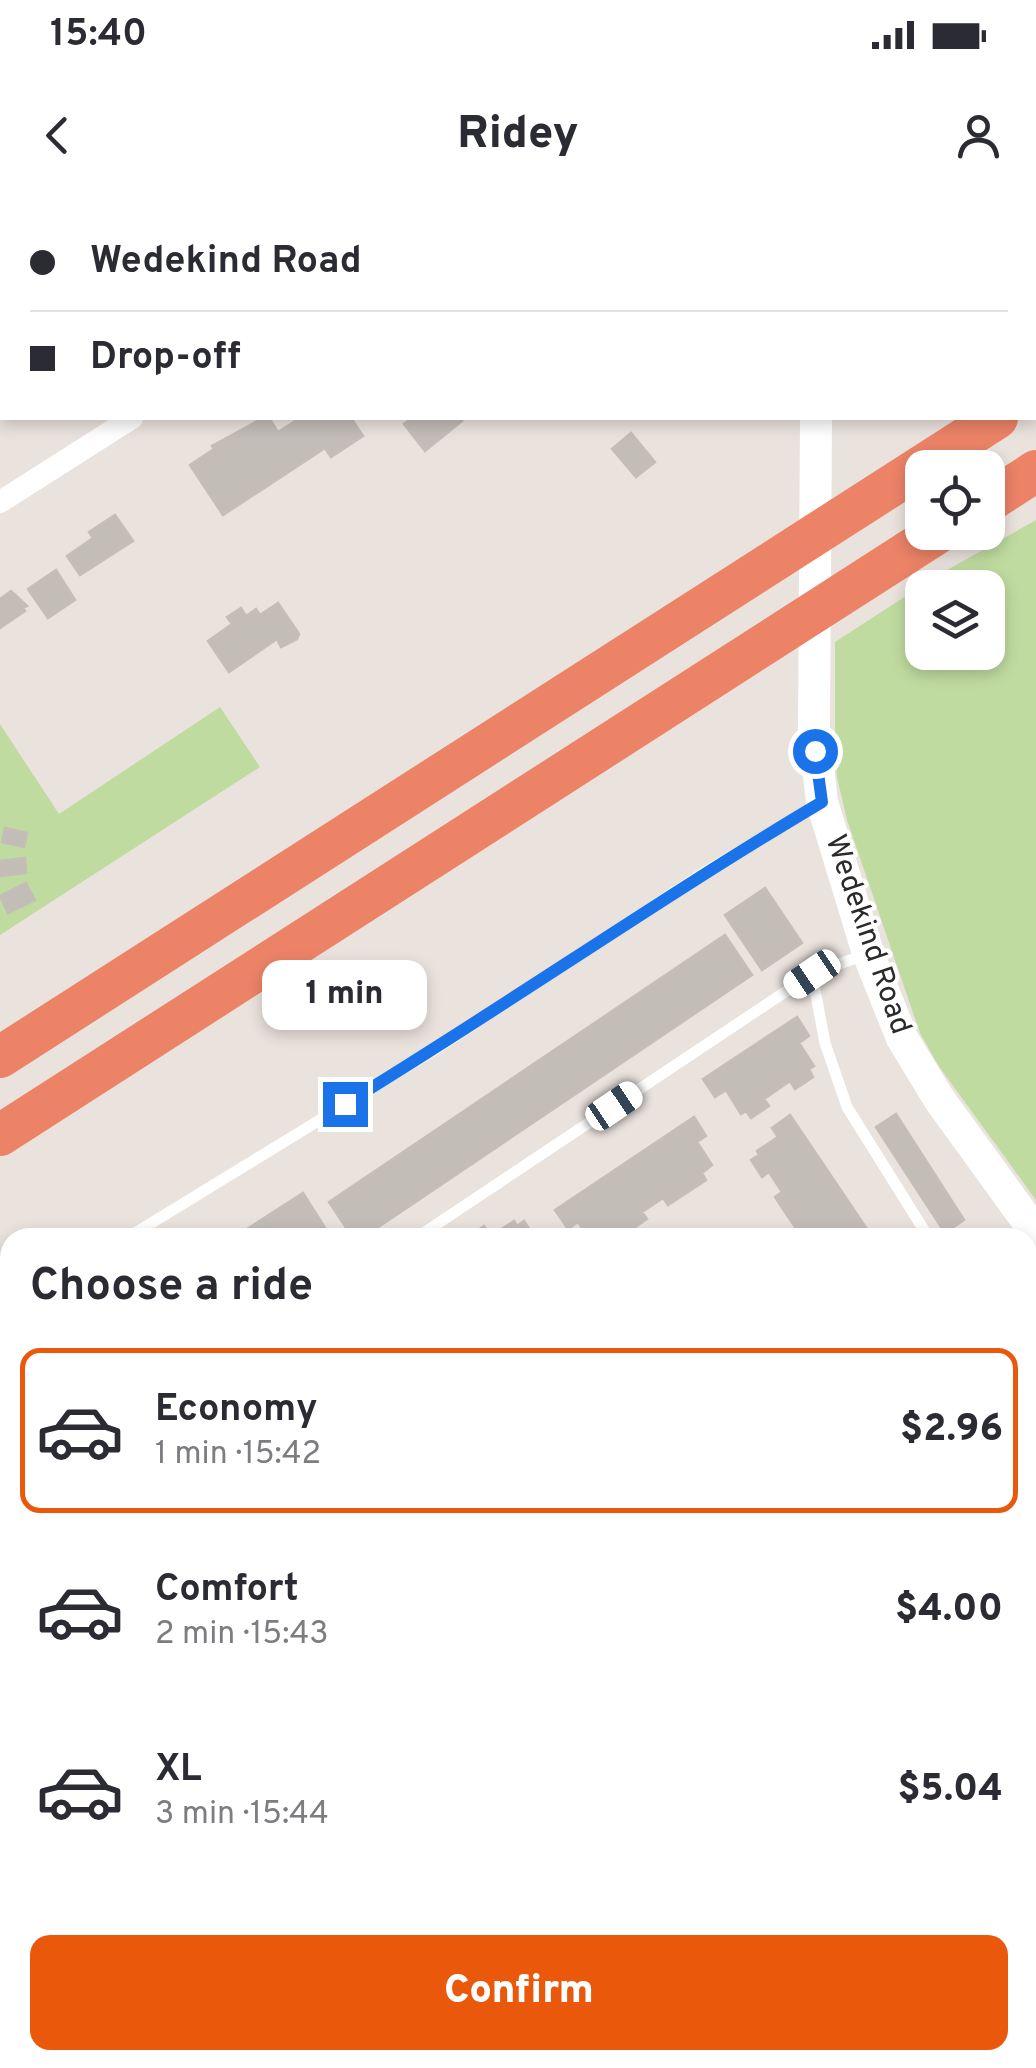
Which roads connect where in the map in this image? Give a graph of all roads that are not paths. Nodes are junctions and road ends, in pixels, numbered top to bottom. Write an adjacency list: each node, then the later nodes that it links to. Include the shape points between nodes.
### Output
1 (129, 420): 6 (street)
2 (816, 420): 8 (street, Wedekind Road, via 814,730)
3 (993, 420): 12 (highway)
4 (1036, 472): 5 (highway)
5 (1005, 491)
6 (0, 502)
7 (911, 550): 11 (highway)
8 (822, 802): 9 (street, Wedekind Road); 15 (lane)
9 (868, 953): 10 (lane); 18 (street, Wedekind Road, via 918,1067)
10 (812, 974): 16 (lane); 17 (lane, via 847,1107)
11 (196, 1010): 13 (highway); 14 (highway)
12 (0, 1057)
13 (0, 1135)
14 (0, 1169)
15 (144, 1228)
16 (431, 1228)
17 (923, 1228)
18 (1032, 1228)

